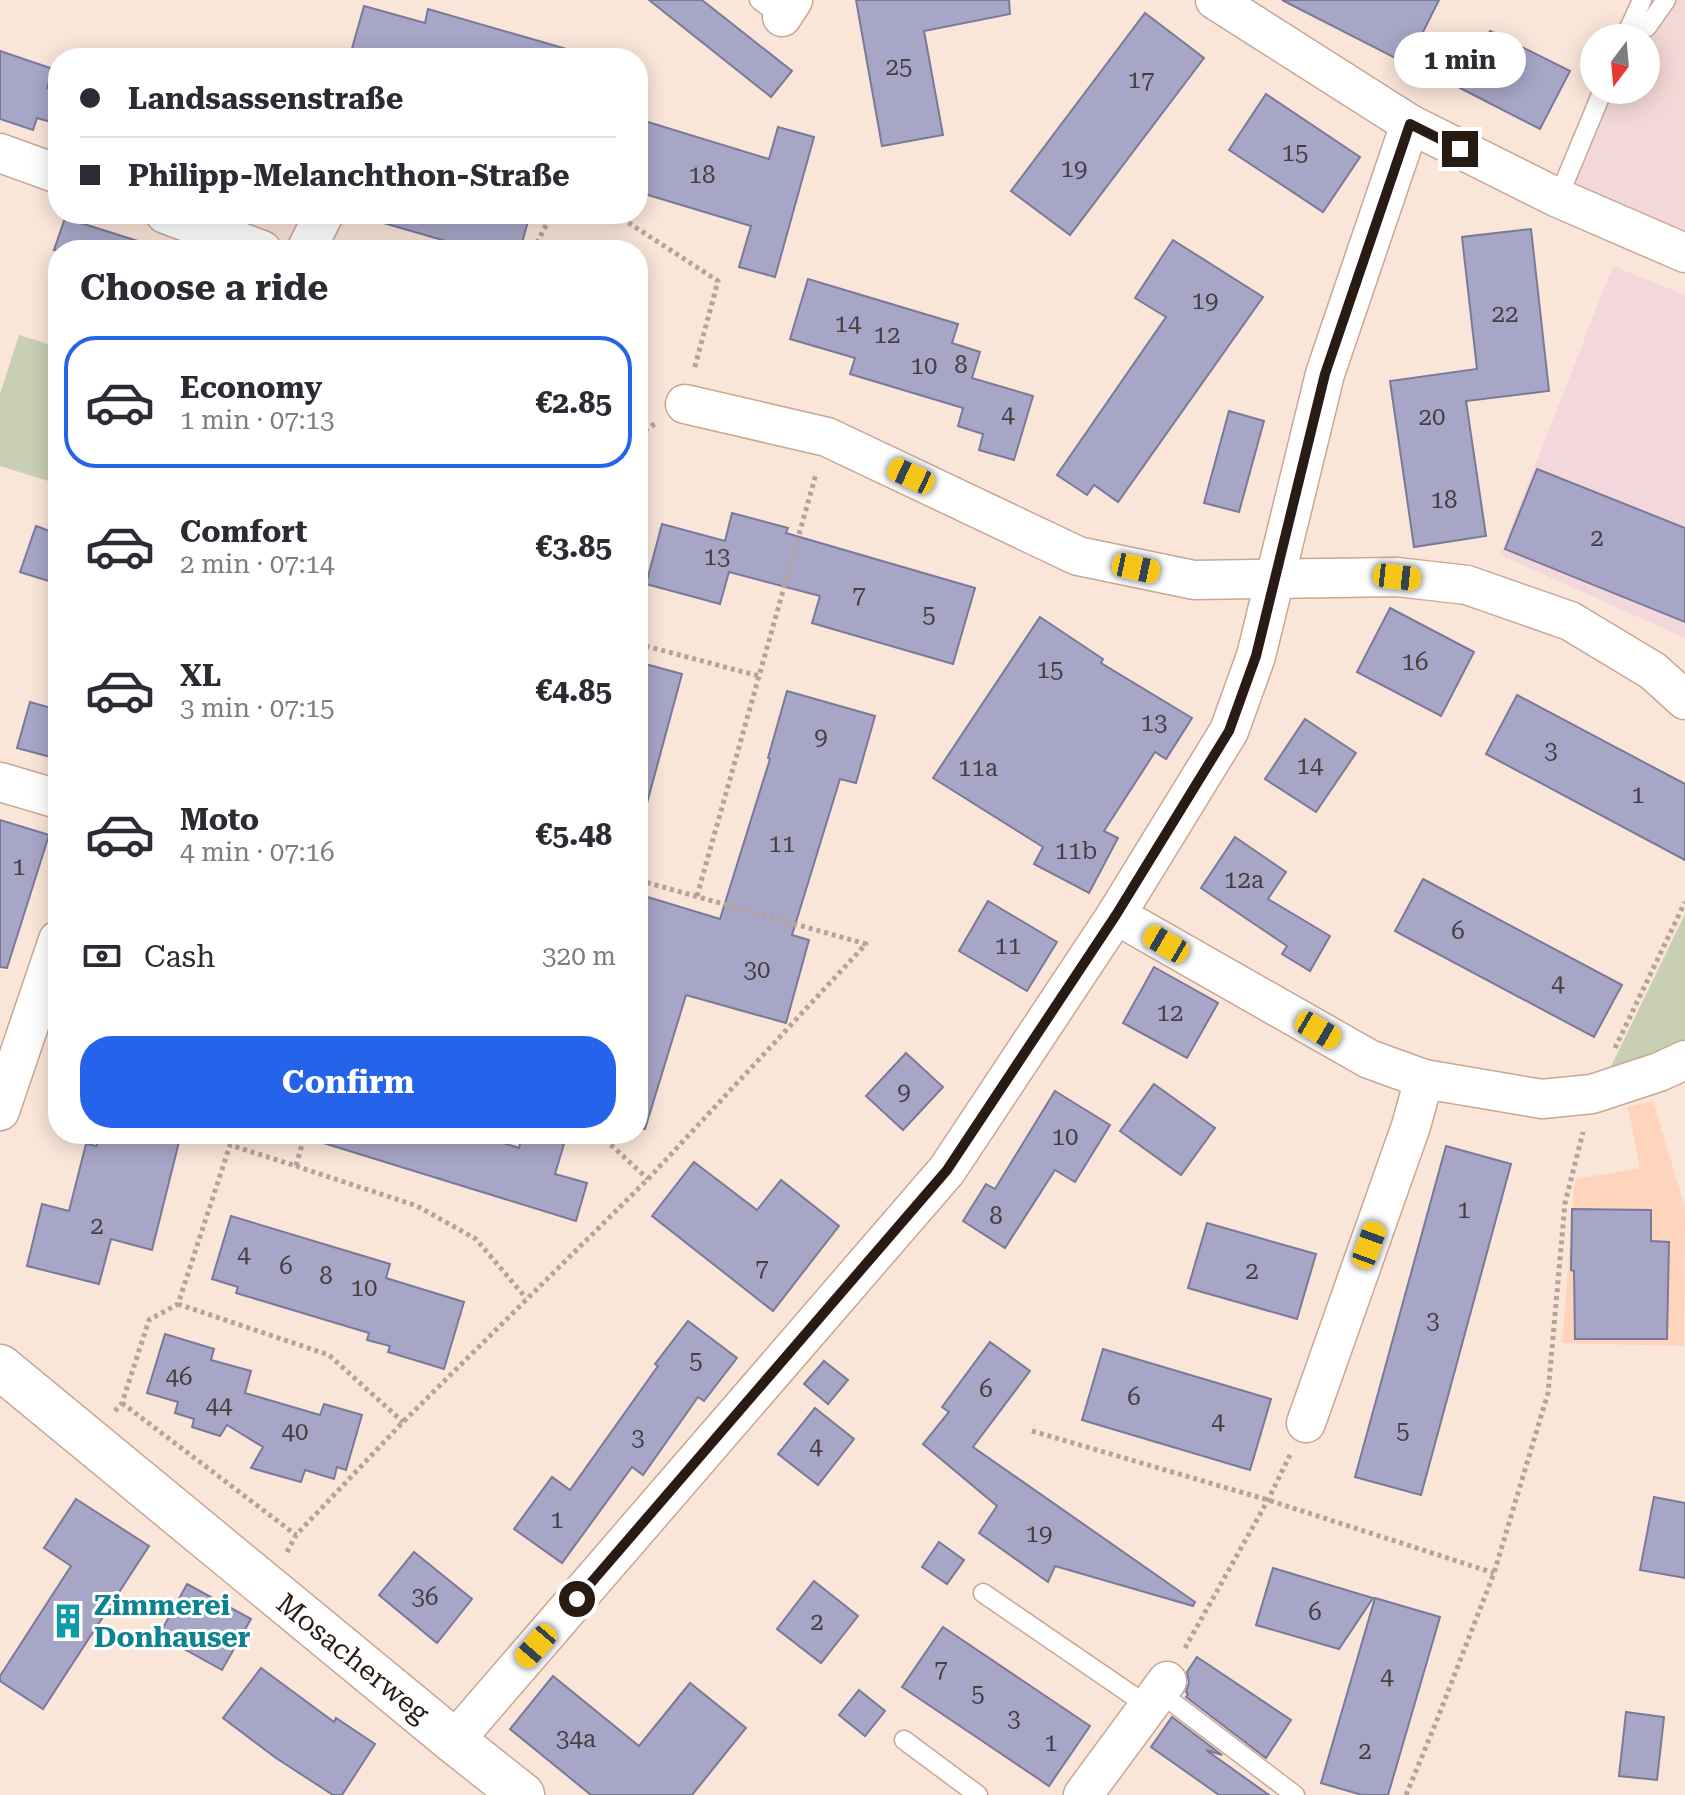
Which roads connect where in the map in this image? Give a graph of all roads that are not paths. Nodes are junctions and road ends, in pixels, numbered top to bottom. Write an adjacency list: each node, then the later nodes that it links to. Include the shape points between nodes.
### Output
1 (1215, 0): 7 (street)
2 (1642, 0): 4 (lane)
3 (1666, 0): 5 (lane)
4 (1631, 24)
5 (1649, 24)
6 (1597, 104): 10 (lane)
7 (1410, 124): 10 (street); 15 (street, via 1325,374)
8 (0, 153): 9 (street)
9 (48, 170)
10 (1558, 198): 13 (street)
11 (192, 224): 12 (street)
12 (235, 240)
13 (1685, 253)
14 (685, 404): 15 (street, via 827,437 1078,556 1194,580)
15 (1274, 580): 16 (street, via 1397,577 1467,585 1570,621 1653,671); 19 (street, via 1256,656 1229,731)
16 (1685, 700)
17 (0, 782): 18 (street)
18 (48, 796)
19 (1116, 915): 22 (street, via 1369,1059); 29 (street, via 947,1170)
20 (48, 969): 23 (street)
21 (1685, 1060): 22 (street, via 1592,1094 1542,1099)
22 (1424, 1079): 25 (street)
23 (0, 1111)
24 (0, 1367): 29 (street, Mosacherweg)
25 (1306, 1423)
26 (983, 1593): 27 (lane)
27 (1158, 1693): 32 (street); 33 (lane)
28 (904, 1740): 31 (lane)
29 (454, 1741): 30 (street, Mosacherweg)
30 (522, 1795)
31 (978, 1795)
32 (1083, 1795)
33 (1295, 1795)

